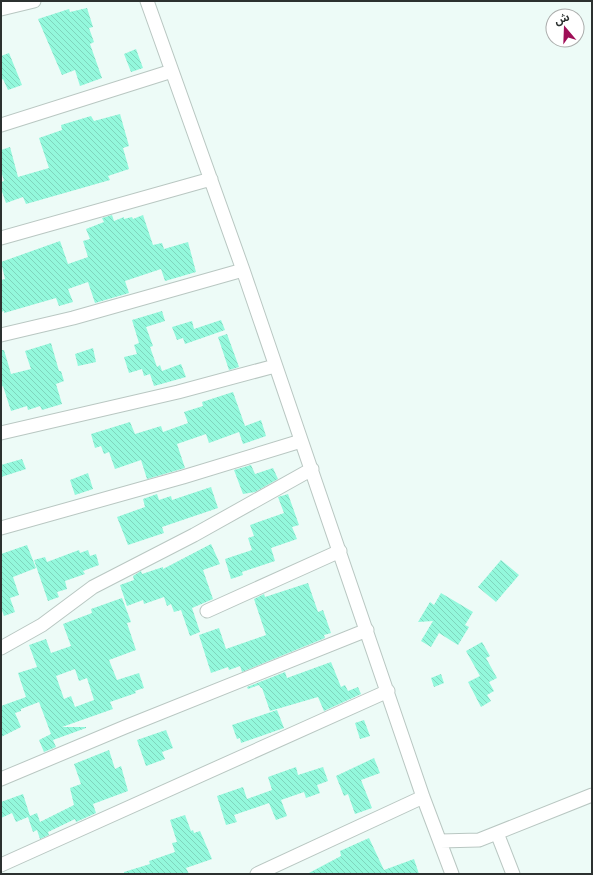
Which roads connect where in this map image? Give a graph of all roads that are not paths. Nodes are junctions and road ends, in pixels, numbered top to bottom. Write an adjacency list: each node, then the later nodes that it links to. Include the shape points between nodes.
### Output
1 (34, 1): 3 (street)
2 (147, 1): 4 (street)
3 (1, 9)
4 (172, 71): 5 (street); 6 (street)
5 (1, 125)
6 (211, 178): 7 (street); 8 (street)
7 (1, 238)
8 (243, 270): 9 (street, via 73,318); 10 (street)
9 (1, 335)
10 (275, 366): 11 (street, via 178,392); 12 (street)
11 (1, 433)
12 (301, 440): 13 (street); 14 (street, via 183,477)
13 (312, 469): 15 (street); 18 (street, via 194,535 92,587 42,625)
14 (1, 528)
15 (340, 551): 16 (street); 17 (street)
16 (207, 611)
17 (367, 630): 19 (street); 20 (street)
18 (1, 648)
19 (388, 691): 22 (street); 25 (street)
20 (1, 779)
21 (592, 795): 23 (street)
22 (423, 797): 24 (street); 26 (street)
23 (497, 833): 24 (street, via 475,841); 28 (street)
24 (440, 841): 27 (street)
25 (1, 865)
26 (257, 874)
27 (452, 874)
28 (513, 874)

